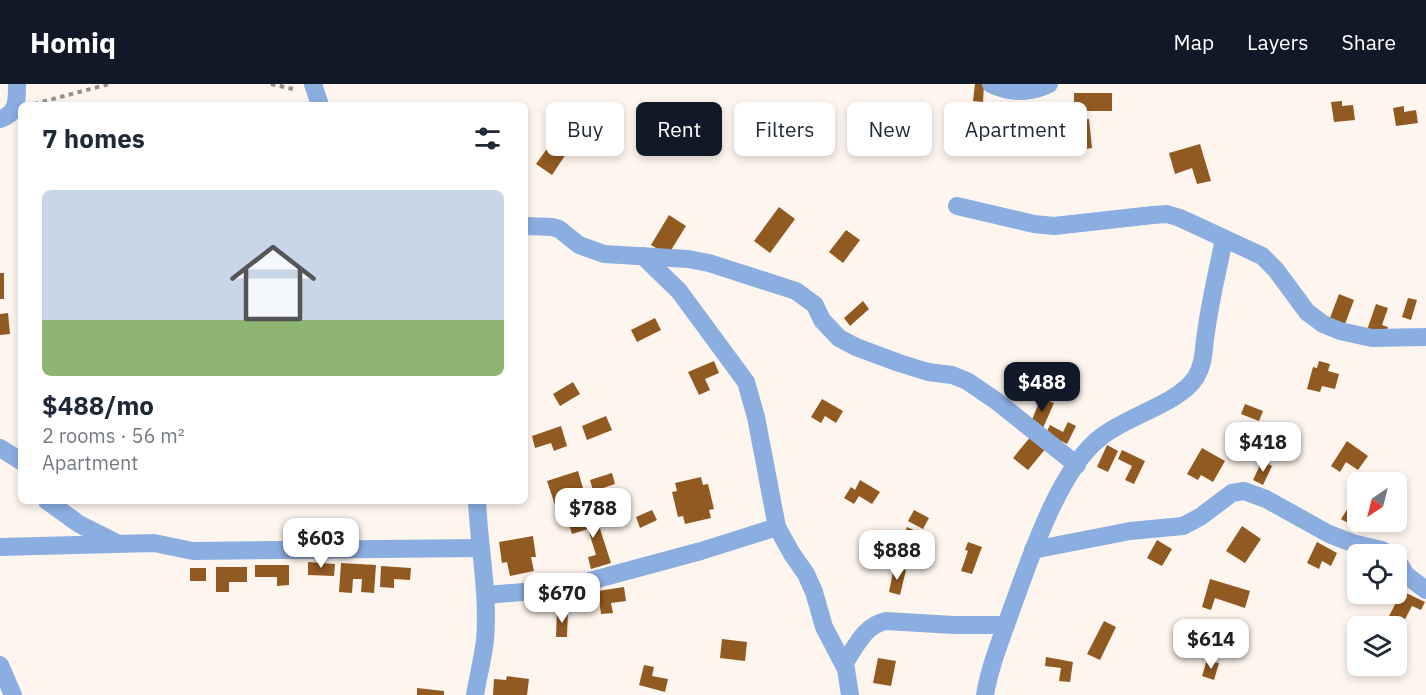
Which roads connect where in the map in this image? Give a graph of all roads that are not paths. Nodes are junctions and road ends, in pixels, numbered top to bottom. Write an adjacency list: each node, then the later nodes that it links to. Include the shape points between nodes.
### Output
1 (17, 84): 6 (street, via 14,110)
2 (313, 84): 5 (street)
3 (991, 84): 4 (street, via 1023,92)
4 (1049, 84)
5 (319, 102)
6 (0, 118)
7 (957, 206): 9 (street, via 1054,226 1167,214)
8 (528, 226): 10 (street, via 559,229 579,244 604,254)
9 (1224, 239): 11 (street, via 1270,262 1307,312 1323,324 1372,338); 14 (street, via 1204,357 1195,379 1188,388 1101,437)
10 (643, 256): 14 (street, via 709,263 796,291 815,305 822,320 839,338 898,363 967,381); 17 (street, via 679,291 746,382)
11 (1426, 338)
12 (0, 448): 13 (street)
13 (18, 459)
14 (1077, 465): 22 (street)
15 (51, 504): 18 (street, via 79,524)
16 (477, 504): 21 (street)
17 (777, 527): 25 (street, via 560,589); 27 (street, via 806,574 824,627)
18 (119, 544): 20 (street); 21 (street, via 166,544 193,551)
19 (1356, 544): 22 (street, via 1329,534 1266,498 1244,491 1232,493 1183,526 1130,531)
20 (0, 547)
21 (481, 548): 25 (street)
22 (1033, 550): 26 (street)
23 (1407, 575): 24 (street)
24 (1426, 590)
25 (486, 595): 30 (street, via 485,641)
26 (1006, 625): 27 (street, via 877,622); 32 (street)
27 (844, 664): 31 (street)
28 (0, 665): 29 (street)
29 (13, 695)
30 (475, 695)
31 (850, 695)
32 (985, 695)

